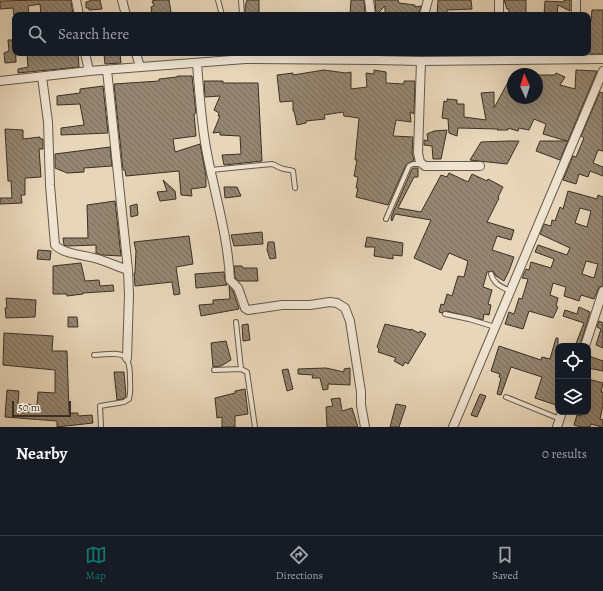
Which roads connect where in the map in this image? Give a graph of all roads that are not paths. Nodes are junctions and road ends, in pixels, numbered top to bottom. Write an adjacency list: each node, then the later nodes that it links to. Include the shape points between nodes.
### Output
1 (76, 0): 9 (street)
2 (122, 0): 10 (street)
3 (218, 0): 11 (lane)
4 (241, 0): 12 (lane)
5 (369, 0): 13 (street)
6 (428, 0): 14 (street)
7 (499, 0): 15 (street)
8 (576, 0): 16 (street)
9 (78, 12)
10 (125, 12)
11 (221, 12)
12 (242, 12)
13 (371, 12)
14 (425, 12)
15 (499, 12)
16 (576, 12)
17 (86, 56): 30 (street)
18 (137, 56): 28 (street)
19 (244, 56): 20 (street); 23 (street)
20 (375, 56): 24 (street)
21 (501, 56): 22 (street); 26 (street)
22 (575, 56): 25 (street)
23 (231, 57): 27 (street)
24 (404, 57): 26 (street)
25 (603, 59)
26 (421, 61): 34 (street, via 418,153)
27 (196, 62): 28 (street); 36 (street)
28 (140, 67): 29 (street)
29 (107, 70): 30 (street); 39 (street)
30 (89, 71): 32 (street)
31 (603, 71): 41 (street)
32 (42, 77): 33 (street); 39 (street, via 48,122 50,185 56,245 59,249 100,259)
33 (0, 81)
34 (421, 164): 35 (street); 38 (lane, via 409,166)
35 (480, 166)
36 (211, 170): 37 (lane, via 272,164 292,171); 56 (street, via 229,256 230,280 238,288 245,308 248,310 330,302 344,308 350,321)
37 (295, 188)
38 (386, 219)
39 (128, 270): 48 (street)
40 (491, 274): 41 (lane, via 496,284)
41 (510, 291): 45 (street)
42 (603, 291): 46 (street)
43 (445, 314): 45 (lane)
44 (236, 322): 49 (lane)
45 (495, 327): 57 (street)
46 (586, 343)
47 (94, 355): 48 (lane, via 118,354)
48 (126, 358): 54 (lane, via 130,365 130,397 124,402 101,405)
49 (241, 369): 50 (lane); 55 (lane, via 247,373)
50 (214, 370)
51 (506, 397): 52 (lane)
52 (555, 413)
53 (561, 415): 58 (street)
54 (101, 427)
55 (255, 427)
56 (365, 427)
57 (452, 427)
58 (557, 427)

